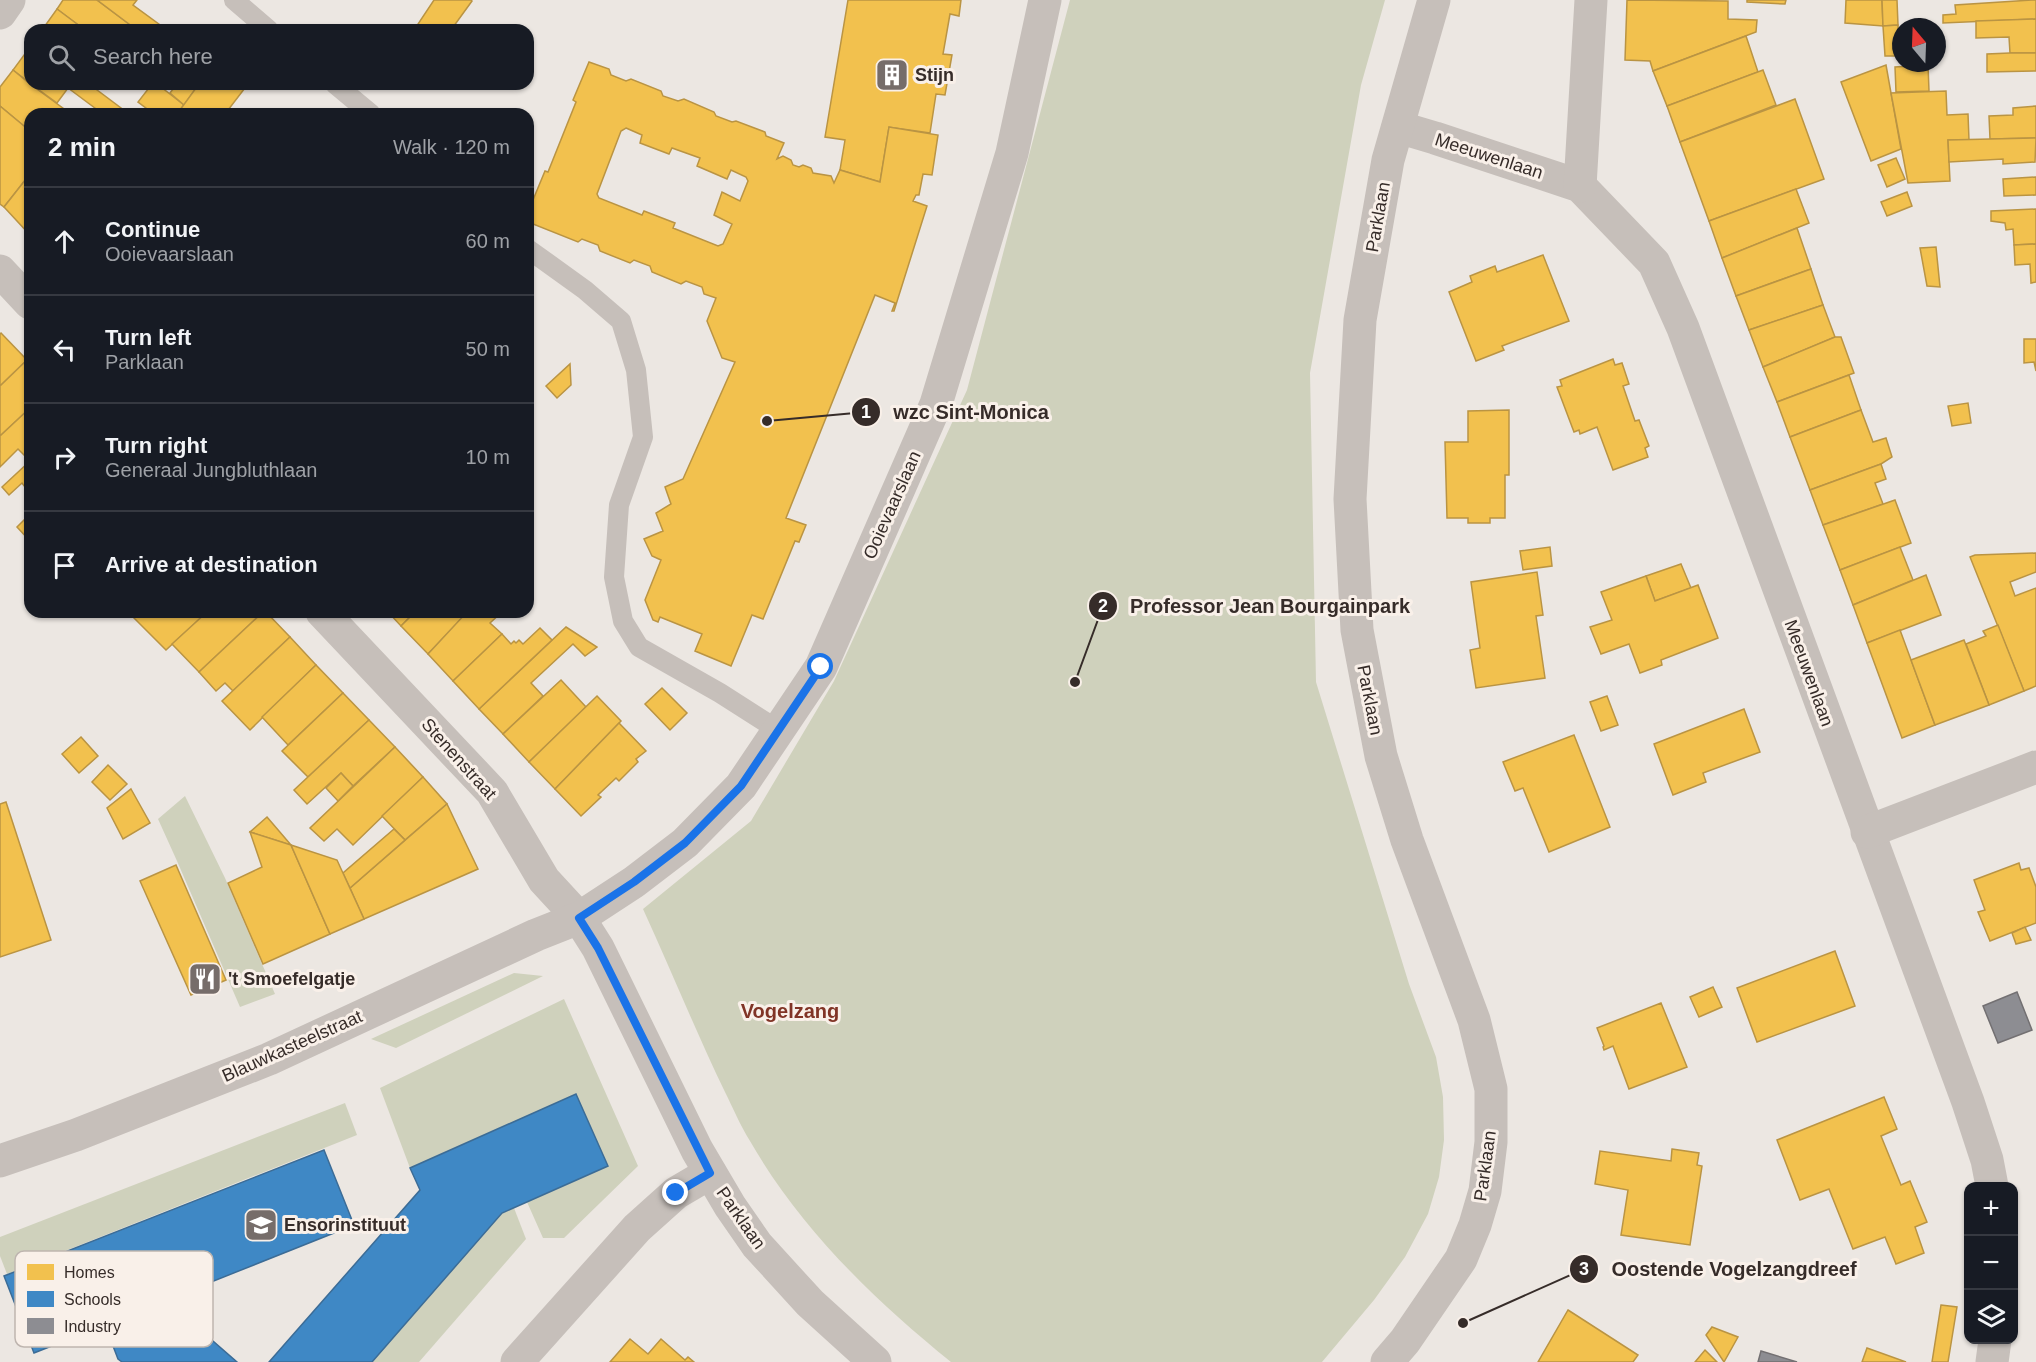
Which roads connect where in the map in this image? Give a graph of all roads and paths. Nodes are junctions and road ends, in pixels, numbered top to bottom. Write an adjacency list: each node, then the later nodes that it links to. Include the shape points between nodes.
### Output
1 (9, 0): 6 (street)
2 (234, 0): 7 (lane)
3 (1046, 0): 16 (street, Ooievaarslaan, via 1012,153 936,404 821,667)
4 (1434, 0): 10 (street, Parklaan)
5 (1591, 0): 11 (street)
6 (0, 13)
7 (262, 24)
8 (342, 90): 9 (lane)
9 (364, 108)
10 (1398, 127): 11 (street, Meeuwenlaan); 26 (street, Parklaan, via 1388,160 1360,320 1350,499 1357,630 1381,756 1407,840 1474,1020 1491,1089 1491,1142 1485,1191 1461,1259)
11 (1580, 186): 18 (street, Meeuwenlaan, via 1654,263 1678,317)
12 (534, 253): 16 (lane, via 621,321 636,370 643,437 619,505 614,577 622,621 639,647)
13 (0, 271): 14 (street)
14 (24, 297)
15 (328, 618): 19 (street, Stenenstraat, via 492,792 544,880)
16 (778, 730): 19 (street, Ooievaarslaan, via 741,786 685,843)
17 (2036, 767): 18 (street)
18 (1867, 832): 22 (street, Meeuwenlaan, via 1968,1102)
19 (579, 918): 20 (street, Blauwkasteelstraat, via 269,1059); 21 (street, Parklaan, via 598,948)
20 (0, 1161)
21 (710, 1173): 24 (street, via 676,1193 638,1228); 25 (street, Parklaan, via 757,1245 810,1303)
22 (1991, 1182)
23 (1994, 1344): 27 (street)
24 (517, 1362)
25 (875, 1362)
26 (1387, 1362)
27 (1992, 1362)

